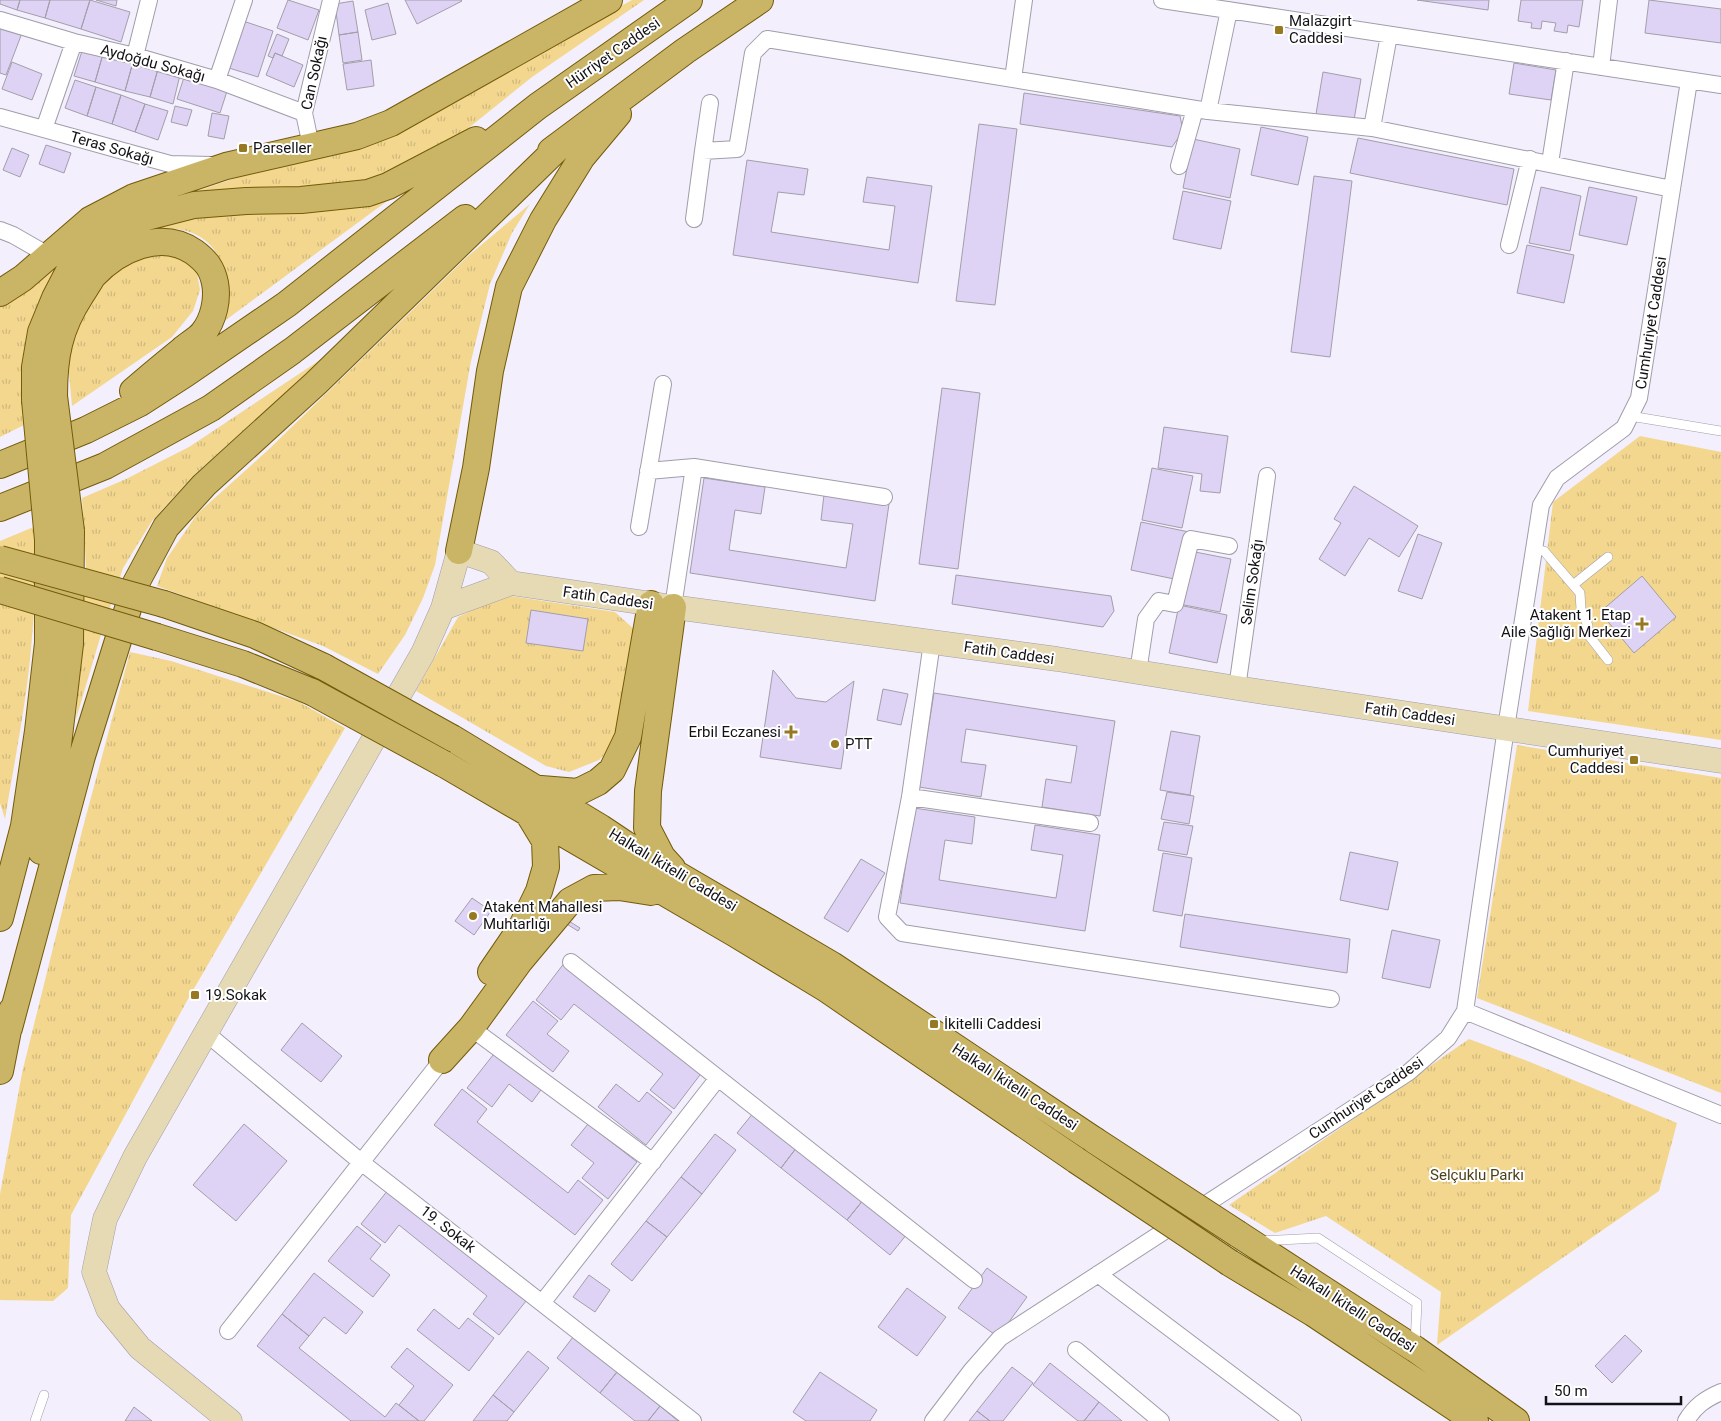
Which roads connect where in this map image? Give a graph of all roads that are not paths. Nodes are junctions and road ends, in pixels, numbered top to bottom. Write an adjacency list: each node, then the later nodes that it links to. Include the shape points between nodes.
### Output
1 (149, 0): 14 (street)
2 (244, 0): 19 (street)
3 (331, 0): 25 (street, Can Sokağı)
4 (609, 0): 30 (main road, via 391,123 357,136)
5 (688, 0): 23 (main road, Hürriyet Caddesi)
6 (760, 0): 17 (main road)
7 (1024, 0): 18 (street)
8 (1162, 0): 10 (street)
9 (1609, 0): 16 (street)
10 (1229, 10): 12 (street); 24 (street)
11 (0, 20): 13 (street, Aydoğdu Sokağı)
12 (1389, 35): 15 (street); 27 (street)
13 (74, 42): 14 (street, Aydoğdu Sokağı); 28 (street)
14 (135, 56): 19 (street, Aydoğdu Sokağı)
15 (1566, 60): 16 (street); 33 (street)
16 (1601, 68): 20 (street)
17 (650, 78): 29 (main road); 57 (main road, via 582,157 543,220 509,287 490,371 476,468)
18 (1013, 79): 24 (street); 31 (street, via 767,39 753,53 737,149)
19 (217, 80): 25 (street, Aydoğdu Sokağı)
20 (1688, 81): 21 (street); 36 (street, Cumhuriyet Caddesi)
21 (1721, 85)
22 (710, 103): 31 (street)
23 (538, 106): 43 (main road, via 388,186 368,193 194,205 143,218 108,235 69,271 54,298 41,332 35,367); 45 (main road, via 287,304 186,374)
24 (1201, 110): 27 (street); 35 (street)
25 (304, 113): 30 (street, Can Sokağı)
26 (0, 117): 28 (street, Teras Sokağı)
27 (1372, 128): 32 (street)
28 (44, 129): 34 (street, Teras Sokağı, via 170,164)
29 (566, 140): 52 (main road, via 292,352 211,408 105,466); 79 (main road, via 316,383 204,484 166,527 130,602 82,756)
30 (311, 146): 34 (main road)
31 (703, 151): 37 (street)
32 (1530, 159): 33 (street); 39 (street)
33 (1550, 164): 36 (street)
34 (226, 166): 40 (main road, via 134,197 90,220)
35 (1180, 166)
36 (1672, 189): 44 (street, Cumhuriyet Caddesi, via 1639,398)
37 (694, 219)
38 (0, 230): 40 (street)
39 (1510, 245)
40 (48, 256): 41 (main road, via 23,278)
41 (0, 292)
42 (663, 384): 49 (street)
43 (44, 398): 45 (main road, via 60,336 93,276 120,254 142,243 167,242 186,246 202,258 212,271 216,292 214,311 203,333); 54 (main road, bridge)
44 (1630, 416): 46 (lane); 56 (street, Cumhuriyet Caddesi, via 1624,428 1557,478 1541,505)
45 (86, 430): 47 (main road)
46 (1721, 431)
47 (0, 465)
48 (694, 467): 49 (street); 51 (street); 63 (street)
49 (648, 470): 53 (street)
50 (1267, 476): 68 (street, Selim Sokağı)
51 (884, 497)
52 (0, 508)
53 (639, 527)
54 (59, 536): 75 (main road, via 38,731 24,826); 79 (main road, via 70,644 55,770)
55 (1229, 546): 67 (street, via 1191,540 1175,604 1159,600 1146,619)
56 (1534, 550): 61 (lane, via 1544,552); 69 (street, Cumhuriyet Caddesi)
57 (459, 551): 60 (street, via 491,562); 64 (street)
58 (1608, 557): 61 (lane)
59 (0, 559): 72 (main road, Halkalı İkitelli Caddesi, bridge, via 164,604 255,635 324,667 452,738)
60 (511, 583): 63 (street, Fatih Caddesi); 64 (street)
61 (1573, 585): 66 (lane, via 1580,592 1587,633)
62 (0, 590): 72 (main road, Halkalı İkitelli Caddesi, bridge, via 243,664 312,692 444,764)
63 (662, 606): 65 (street, Fatih Caddesi); 72 (main road, via 628,737 612,770 578,792); 74 (main road, via 647,828)
64 (443, 608): 81 (street, via 423,653)
65 (932, 642): 67 (street, Fatih Caddesi); 71 (street)
66 (1608, 660)
67 (1138, 672): 68 (street, Fatih Caddesi)
68 (1237, 688): 69 (street, Fatih Caddesi)
69 (1506, 728): 70 (street, Fatih Caddesi); 78 (street, Cumhuriyet Caddesi)
70 (1721, 761)
71 (910, 796): 73 (street); 77 (street, via 887,917 902,933)
72 (531, 800): 74 (main road, Halkalı İkitelli Caddesi); 82 (main road, via 545,841 546,867 539,891 521,928 476,994)
73 (1090, 823)
74 (673, 885): 80 (main road, via 594,888 570,901 519,962); 88 (main road, Halkalı İkitelli Caddesi, bridge, via 832,966); 103 (main road, Halkalı İkitelli Caddesi, bridge, via 1076,1160)
75 (0, 918)
76 (571, 962): 84 (street)
77 (1331, 999)
78 (1465, 1011): 85 (street); 89 (street, Cumhuriyet Caddesi, via 1448,1038 1409,1072)
79 (9, 1028): 83 (main road)
80 (471, 1028): 82 (main road); 87 (street)
81 (206, 1033): 86 (street, 19. Sokak); 98 (street, via 105,1219 94,1272 108,1309 140,1348)
82 (442, 1060): 86 (street)
83 (0, 1071)
84 (718, 1078): 87 (street); 90 (street)
85 (1721, 1115)
86 (362, 1162): 91 (street, 19. Sokak); 92 (street)
87 (653, 1162): 91 (street)
88 (1244, 1238): 93 (main road, Halkalı İkitelli Caddesi); 93 (lane, via 1318,1238 1417,1303)
89 (1098, 1274): 100 (street, Cumhuriyet Caddesi, via 1000,1338); 102 (street)
90 (974, 1280)
91 (542, 1303): 99 (street, 19. Sokak)
92 (228, 1331)
93 (1415, 1349): 104 (main road, Halkalı İkitelli Caddesi)
94 (1076, 1350): 101 (street)
95 (1721, 1392): 105 (street, via 1698,1404)
96 (44, 1395): 97 (lane)
97 (35, 1421)
98 (230, 1421)
99 (693, 1421)
100 (933, 1421)
101 (1161, 1421)
102 (1293, 1421)
103 (1474, 1421)
104 (1516, 1421)
105 (1686, 1421)

